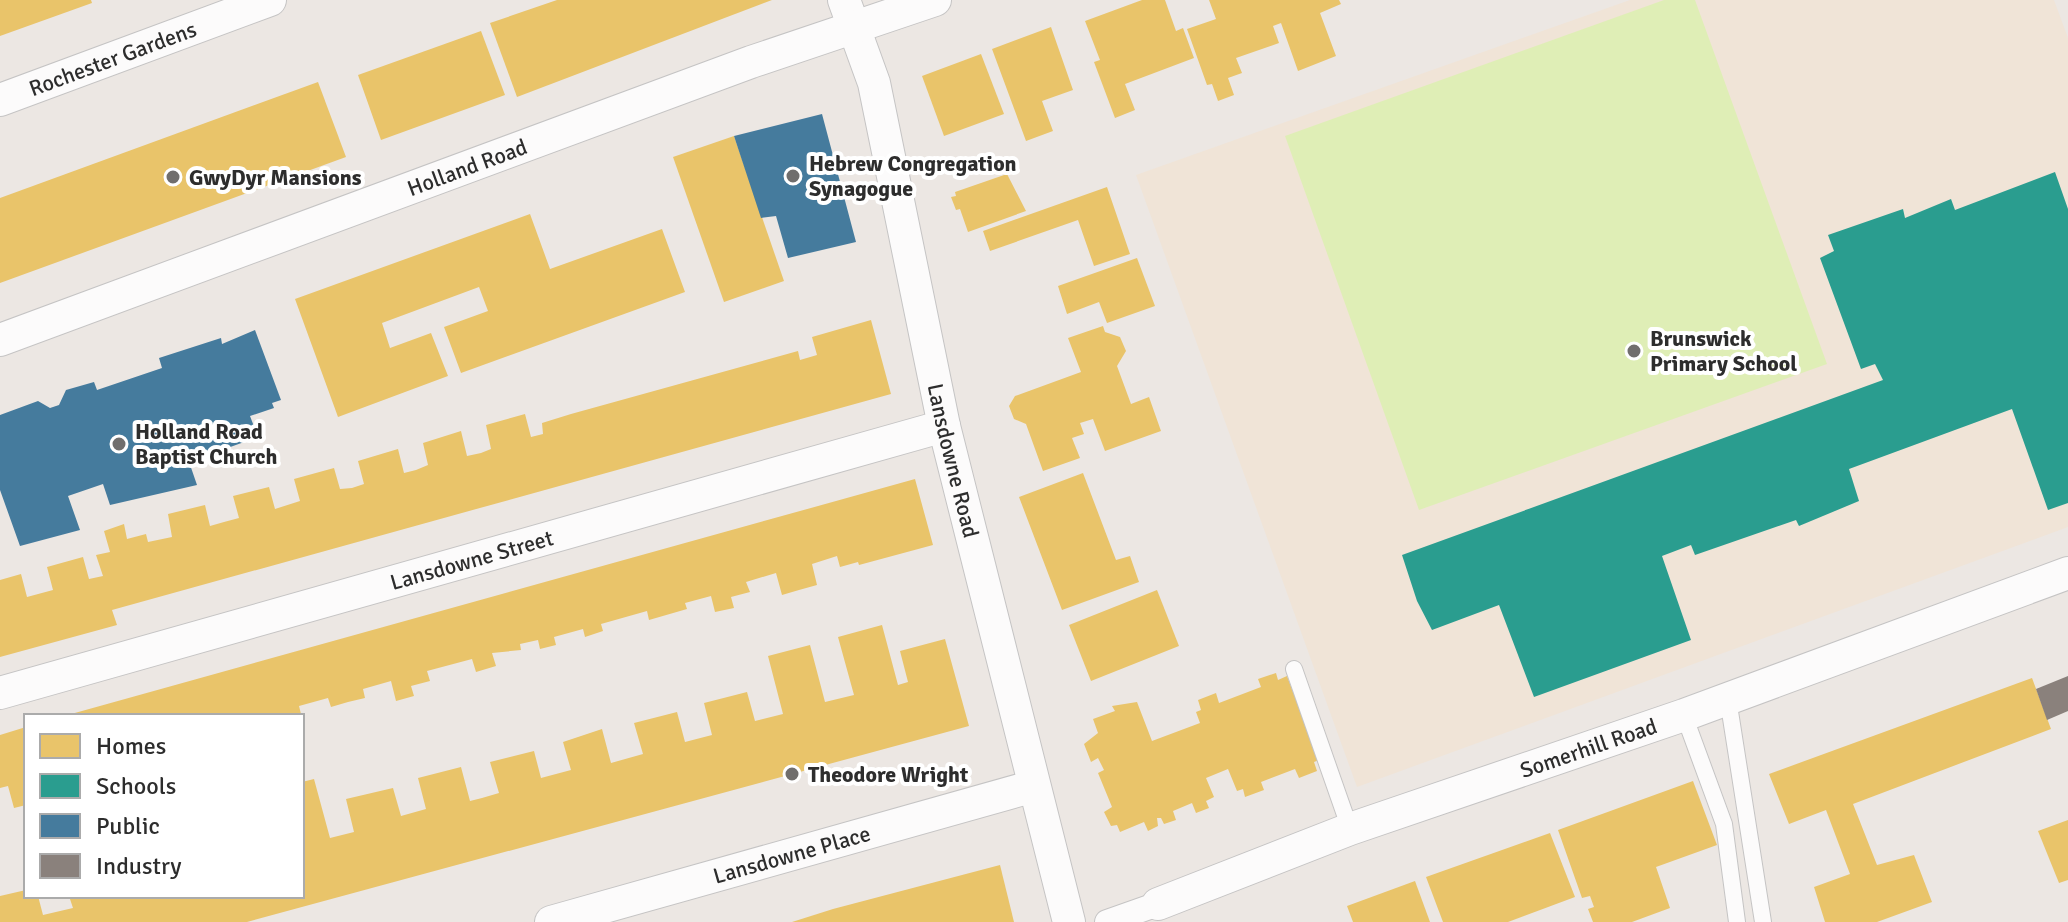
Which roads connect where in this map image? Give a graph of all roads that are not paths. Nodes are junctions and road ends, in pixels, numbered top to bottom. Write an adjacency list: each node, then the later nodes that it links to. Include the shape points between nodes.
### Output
1 (270, 0): 4 (street, Rochester Gardens)
2 (935, 0): 3 (street, Holland Road)
3 (848, 13): 5 (street, Holland Road); 6 (street, Lansdowne Road, via 874,83)
4 (0, 100)
5 (0, 340)
6 (944, 426): 9 (street, Lansdowne Street); 12 (street, Lansdowne Road)
7 (2068, 573): 10 (street, Somerhill Road)
8 (1294, 669): 13 (lane)
9 (0, 693)
10 (1728, 699): 11 (street, Somerhill Road); 19 (lane)
11 (1684, 715): 13 (street, Somerhill Road); 18 (lane, via 1724,824)
12 (1034, 786): 15 (street, Lansdowne Place); 16 (street, Lansdowne Road)
13 (1350, 829): 14 (street, Somerhill Road)
14 (1158, 904): 17 (street, Somerhill Road)
15 (551, 922)
16 (1069, 922)
17 (1107, 922)
18 (1737, 922)
19 (1763, 922)

